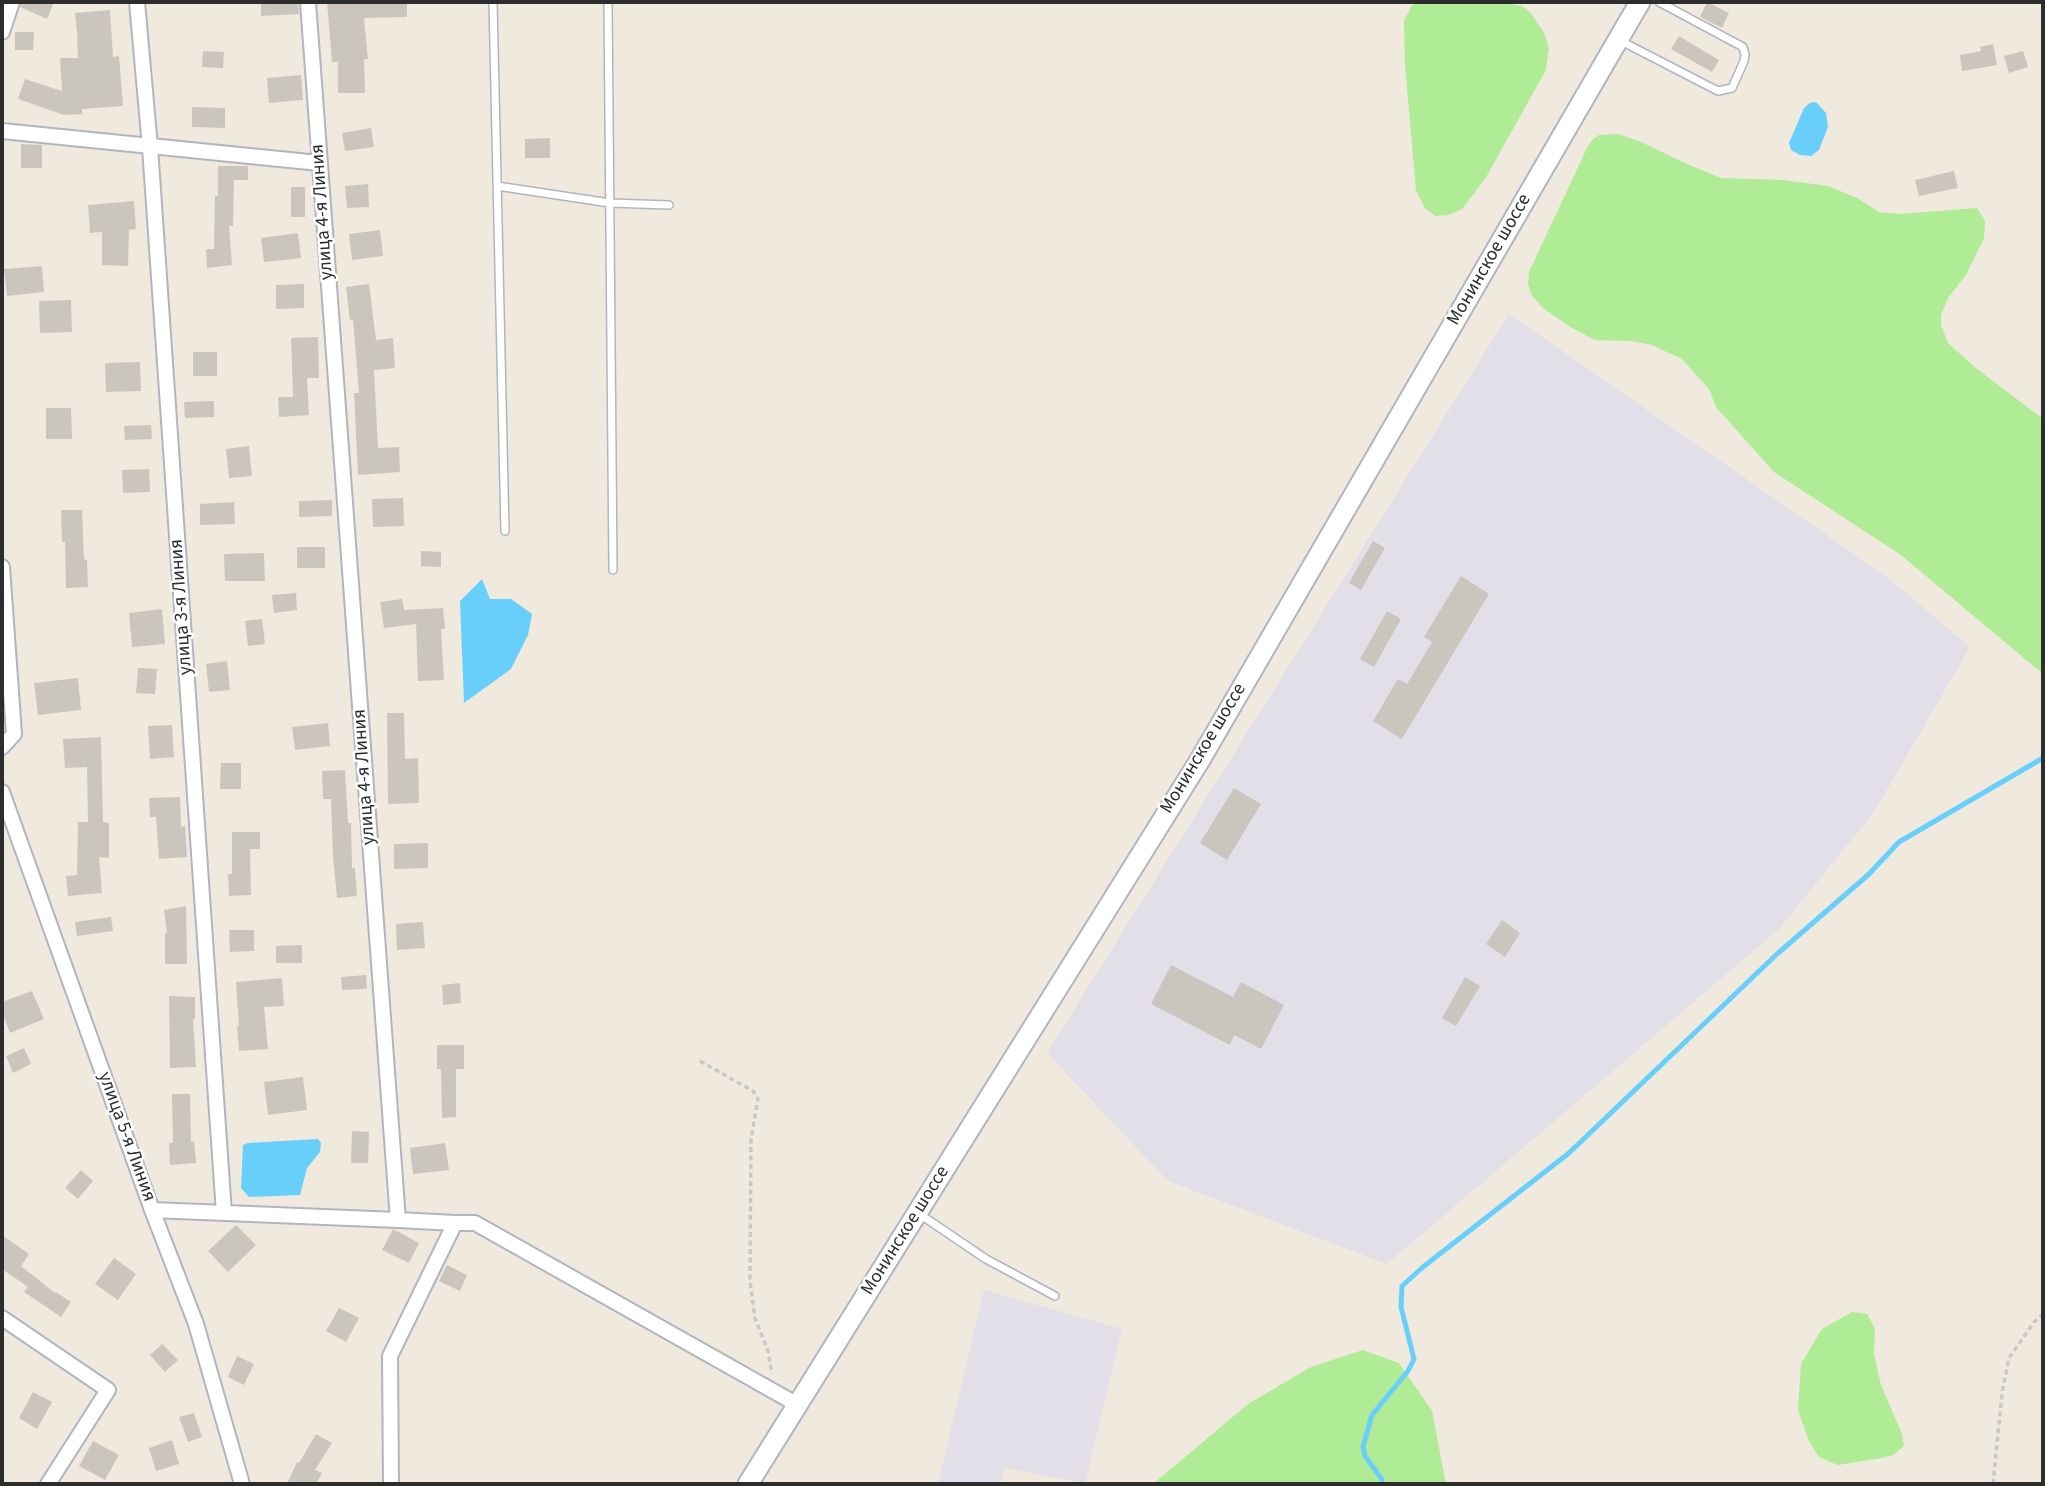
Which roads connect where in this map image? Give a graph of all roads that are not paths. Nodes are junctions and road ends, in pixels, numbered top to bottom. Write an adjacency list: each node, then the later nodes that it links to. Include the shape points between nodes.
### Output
1 (12, 2): 8 (street)
2 (137, 2): 11 (street, улица 3-я Линия)
3 (308, 2): 12 (street, улица 4-я Линия)
4 (493, 2): 13 (lane)
5 (608, 2): 14 (lane)
6 (1640, 2): 9 (main road, Монинское шоссе)
7 (1659, 2): 9 (lane, via 1743,47 1744,61 1732,88 1718,91)
8 (2, 32)
9 (1618, 39): 23 (main road, Монинское шоссе, via 1200,760)
10 (2, 131): 11 (street)
11 (150, 147): 12 (street); 22 (street, улица 3-я Линия)
12 (319, 163): 24 (street, улица 4-я Линия)
13 (498, 186): 14 (lane); 16 (lane)
14 (610, 203): 15 (lane); 18 (lane)
15 (669, 205)
16 (505, 531)
17 (2, 567): 19 (street, via 14,734)
18 (613, 569)
19 (2, 747)
20 (2, 792): 21 (street, улица 5-я Линия)
21 (152, 1210): 22 (street); 30 (street, улица 5-я Линия, via 196,1324)
22 (224, 1213): 24 (street)
23 (918, 1213): 26 (lane, via 986,1259); 28 (main road, Монинское шоссе)
24 (398, 1220): 25 (street)
25 (454, 1223): 28 (street, via 475,1223); 31 (street, via 390,1356)
26 (1055, 1296)
27 (2, 1318): 29 (street, via 108,1390)
28 (798, 1405): 32 (main road, Монинское шоссе)
29 (48, 1484)
30 (242, 1484)
31 (391, 1484)
32 (748, 1484)

